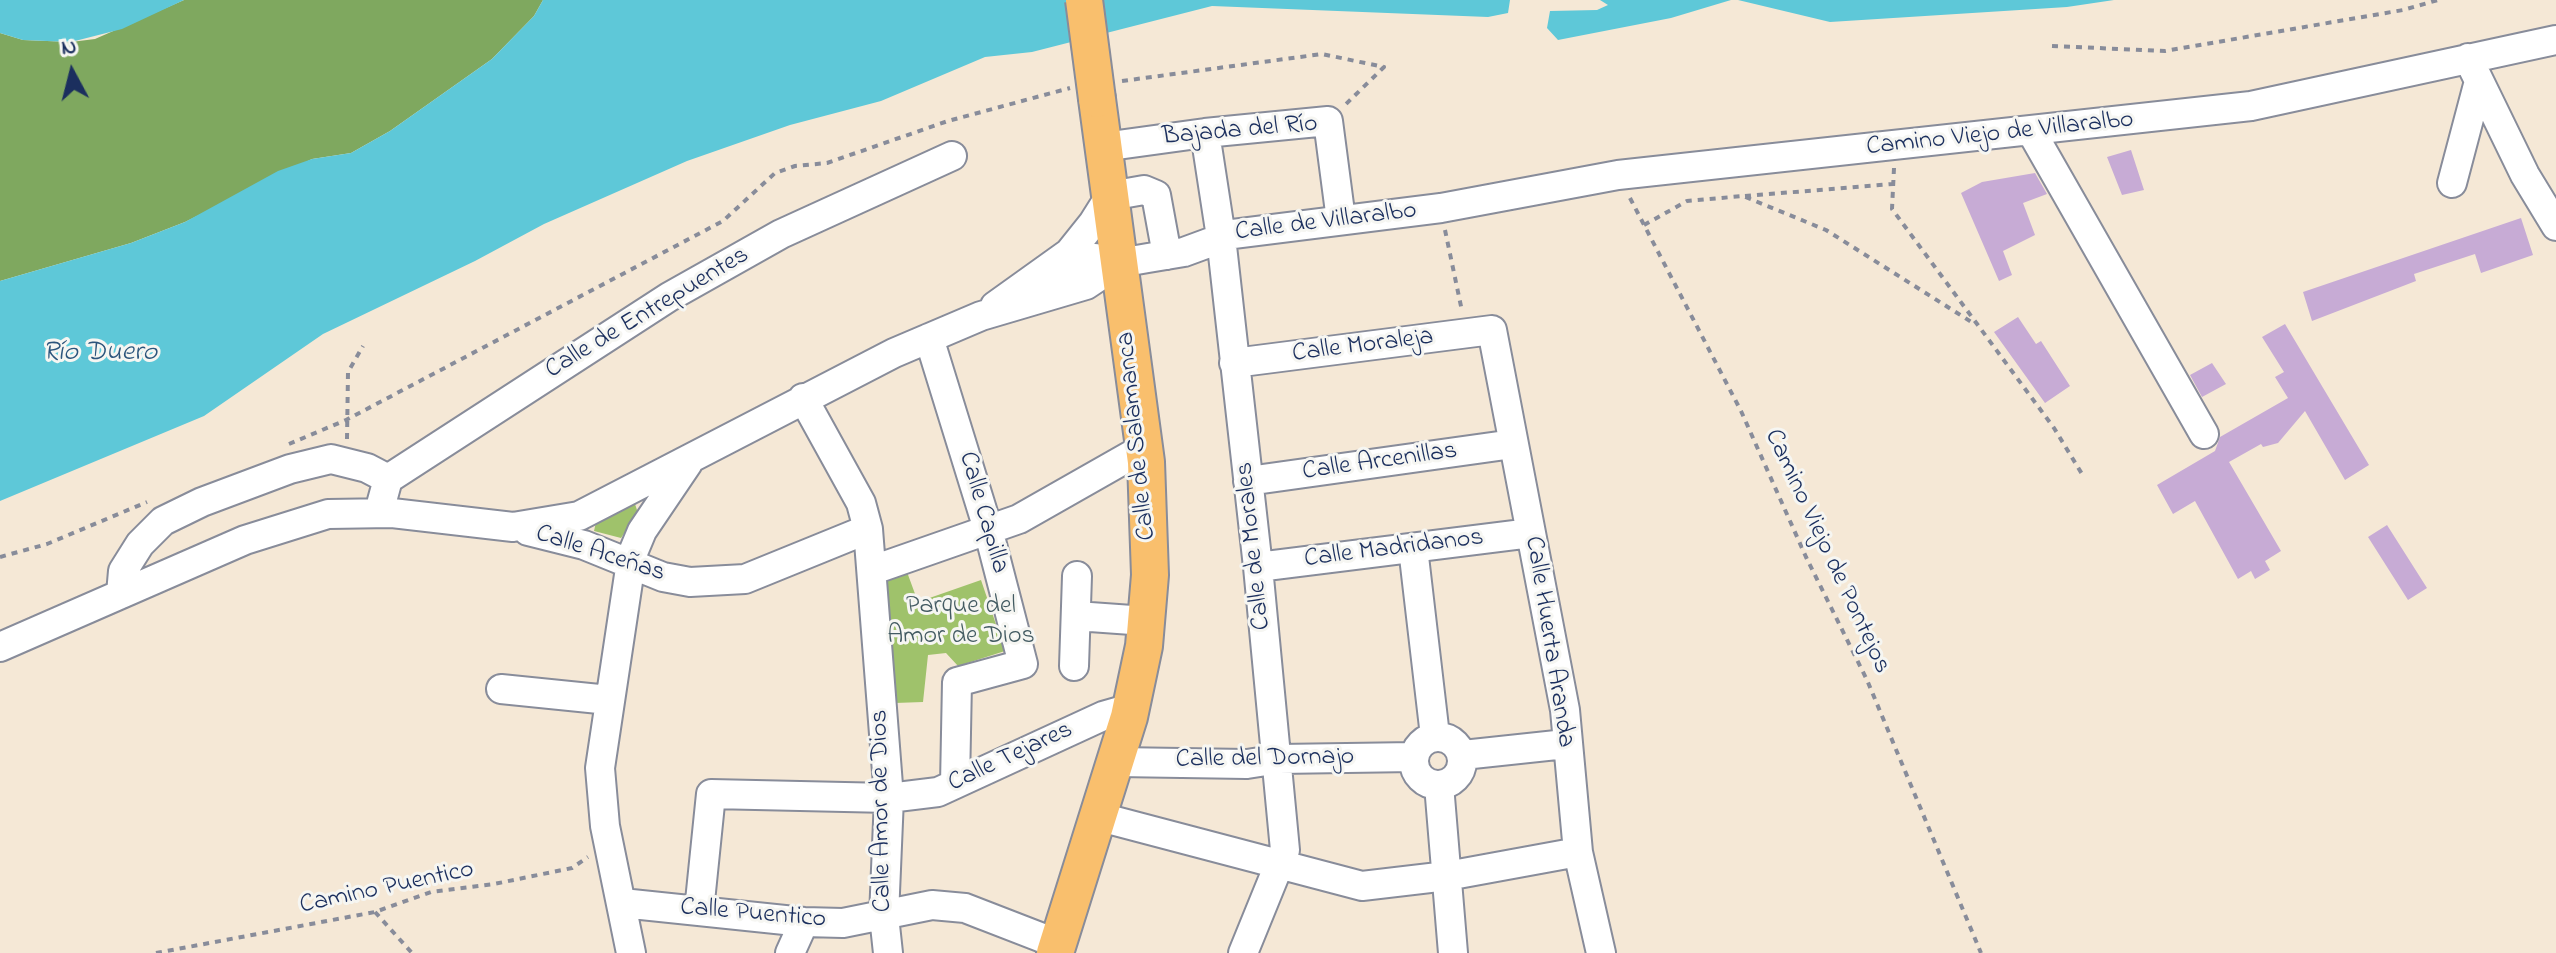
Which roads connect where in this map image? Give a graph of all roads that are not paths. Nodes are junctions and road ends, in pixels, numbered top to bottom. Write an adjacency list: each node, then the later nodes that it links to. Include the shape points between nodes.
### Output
1 (1084, 0): 6 (main road, Calle de Salamanca, bridge)
2 (2556, 40): 3 (street, Camino Viejo de Villaralbo)
3 (2473, 70): 4 (street, Camino Viejo de Villaralbo, via 2251,106); 8 (street); 12 (street)
4 (2031, 131): 10 (street, Camino Viejo de Villaralbo, via 1618,175); 22 (street)
5 (1205, 133): 6 (street, Bajada del Río); 11 (street, Bajada del Río, via 1328,121); 13 (street, Calle de Morales)
6 (1103, 147): 9 (main road, Calle de Salamanca)
7 (952, 156): 26 (street, Calle de Entrepuentes, via 781,234 669,297)
8 (2452, 183)
9 (1110, 196): 14 (street, via 1144,190 1156,195); 15 (main road, Calle de Salamanca); 16 (street, via 1087,232)
10 (1441, 208): 11 (street, Calle de Villaralbo)
11 (1341, 220): 13 (street, Calle de Villaralbo)
12 (2556, 226)
13 (1221, 237): 14 (street, Calle de Villaralbo); 20 (street, Calle de Morales)
14 (1167, 255): 15 (street, Calle de Villaralbo)
15 (1119, 263): 16 (street, via 1079,259); 17 (street, via 1086,285); 24 (main road, Calle de Salamanca)
16 (1047, 271): 17 (street)
17 (981, 316): 19 (street)
18 (1479, 332): 20 (street, Calle Moraleja); 23 (street, Calle Huerta Aranda)
19 (929, 338): 21 (street); 31 (street, Calle Capilla)
20 (1234, 363): 27 (street, Calle de Morales)
21 (803, 398): 25 (street); 30 (street, Calle Amor de Dios, via 861,503)
22 (2204, 434)
23 (1513, 444): 27 (street, Calle Arcenillas); 32 (street, Calle Huerta Aranda)
24 (1144, 448): 31 (street, via 1019,519); 40 (main road, Calle de Salamanca, via 1151,526)
25 (690, 461): 29 (street, via 579,516); 34 (street, via 642,531)
26 (388, 479): 28 (street); 38 (street, via 331,459 202,502 163,521 140,544 123,571)
27 (1248, 481): 35 (street, Calle de Morales)
28 (379, 512): 29 (street); 38 (street, via 297,521)
29 (513, 527): 34 (street, Calle Aceñas, via 584,545)
30 (868, 529): 34 (street, Calle Aceñas, via 745,579 690,582); 36 (street, Calle Amor de Dios)
31 (988, 529): 36 (street); 52 (street, Calle Capilla, via 1023,664 957,682)
32 (1531, 533): 33 (street, Calle Madridanos); 47 (street, Calle Huerta Aranda, via 1565,710)
33 (1413, 548): 35 (street, Calle Madridanos); 46 (street)
34 (629, 564): 44 (street)
35 (1258, 567): 50 (street, Calle de Morales)
36 (873, 570): 54 (street, Calle Amor de Dios)
37 (1077, 576): 39 (street)
38 (121, 594): 41 (street)
39 (1076, 616): 40 (street); 42 (street)
40 (1146, 621): 45 (main road, Calle de Salamanca)
41 (0, 647)
42 (1074, 666)
43 (501, 689): 44 (street)
44 (609, 700): 59 (street, via 600,768 605,826)
45 (1131, 708): 51 (main road, Calle de Salamanca); 52 (street, Calle Tejares)
46 (1435, 736): 48 (street, via 1452,740); 49 (street, via 1421,743)
47 (1566, 744): 48 (street); 56 (street, Calle Huerta Aranda)
48 (1463, 755): 53 (street, via 1458,776)
49 (1414, 757): 50 (street, Calle del Dornajo); 53 (street, via 1416,771 1426,782)
50 (1279, 759): 51 (street, Calle del Dornajo, via 1247,764); 57 (street, Calle de Morales, via 1285,850)
51 (1117, 762): 55 (main road, Calle de Salamanca)
52 (955, 784): 54 (street, Calle Tejares, via 938,792)
53 (1439, 785): 58 (street)
54 (889, 798): 60 (street, Calle Tejares, via 711,794); 61 (street, Calle Amor de Dios)
55 (1100, 817): 57 (street); 63 (main road, Calle de Salamanca)
56 (1578, 852): 58 (street); 69 (street, Calle Huerta Aranda)
57 (1277, 864): 58 (street, via 1362,886); 67 (street, Calle de Morales)
58 (1447, 876): 68 (street)
59 (622, 903): 60 (street, Calle Puentico); 64 (street)
60 (699, 911): 62 (street, Calle Puentico)
61 (884, 916): 62 (street, Calle Puentico); 63 (street, Calle Puentico, via 932,905 965,908); 66 (street, Calle Amor de Dios)
62 (804, 922): 65 (street)
63 (1056, 948)
64 (631, 953)
65 (790, 953)
66 (888, 953)
67 (1243, 953)
68 (1453, 953)
69 (1601, 953)

